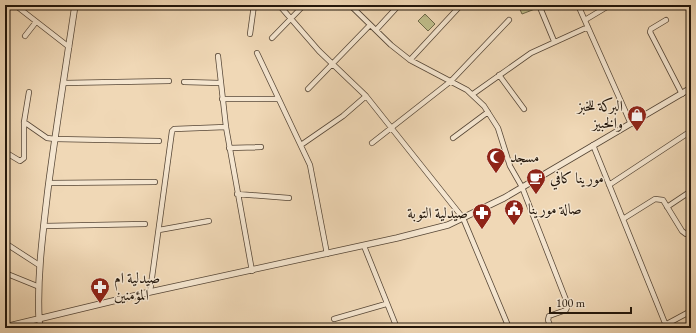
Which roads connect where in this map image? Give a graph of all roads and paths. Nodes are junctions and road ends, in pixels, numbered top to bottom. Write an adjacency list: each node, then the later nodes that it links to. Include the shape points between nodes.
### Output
1 (15, 5): 16 (street)
2 (75, 5): 24 (street)
3 (254, 5): 20 (street)
4 (279, 5): 12 (street)
5 (304, 5): 12 (street)
6 (350, 5): 17 (street)
7 (399, 5): 19 (street)
8 (461, 5): 27 (street)
9 (539, 5): 23 (street)
10 (578, 5): 14 (street)
11 (610, 5): 14 (street)
12 (291, 19): 22 (street); 28 (street)
13 (509, 20): 31 (street)
14 (585, 20): 18 (street)
15 (666, 20): 39 (street, via 650,32)
16 (36, 22): 21 (street); 24 (street)
17 (370, 25): 19 (street); 28 (street)
18 (588, 27): 23 (street); 46 (street)
19 (376, 30): 27 (street)
20 (250, 34)
21 (25, 36)
22 (272, 38)
23 (554, 41): 29 (street)
24 (69, 47): 33 (street)
25 (257, 54): 42 (street)
26 (218, 56): 34 (street)
27 (410, 60): 31 (street)
28 (332, 64): 36 (street); 40 (street)
29 (499, 75): 38 (street); 43 (street)
30 (169, 80): 33 (street)
31 (451, 81): 38 (street); 48 (street)
32 (184, 82): 34 (street)
33 (64, 83): 51 (street)
34 (220, 83): 41 (street)
35 (691, 88): 39 (street)
36 (308, 89)
37 (29, 92): 45 (street)
38 (472, 94): 44 (street)
39 (682, 94): 46 (street)
40 (366, 96): 48 (street); 54 (street)
41 (222, 99): 42 (street); 47 (street)
42 (278, 99): 54 (street)
43 (524, 109)
44 (488, 112): 50 (street); 62 (street, via 498,128 510,166)
45 (24, 122): 51 (street, via 48,138); 58 (street, via 24,158 20,161)
46 (631, 124): 55 (street)
47 (226, 126): 57 (street); 72 (street, via 174,129 172,132)
48 (392, 128): 53 (street); 67 (street)
49 (691, 131): 61 (street)
50 (453, 138)
51 (55, 139): 52 (street); 60 (street)
52 (159, 141)
53 (372, 143)
54 (301, 145): 76 (street, via 313,178)
55 (593, 145): 61 (street); 62 (street)
56 (261, 147): 57 (street)
57 (229, 148): 64 (street)
58 (5, 152)
59 (155, 182): 60 (street)
60 (49, 183): 71 (street)
61 (609, 185): 68 (street)
62 (522, 188): 67 (street); 91 (street, via 568,305 566,310 549,316)
63 (691, 190): 66 (street)
64 (237, 194): 65 (street); 78 (street)
65 (289, 198)
66 (667, 207): 68 (street, via 663,200 657,198); 73 (street, via 682,231)
67 (463, 218): 75 (street, via 448,225); 90 (street)
68 (623, 219): 86 (street)
69 (209, 221): 72 (street)
70 (145, 224): 71 (street)
71 (44, 226): 77 (street)
72 (159, 230): 81 (street)
73 (691, 234)
74 (5, 243): 77 (street)
75 (364, 246): 76 (street); 82 (street)
76 (327, 254): 78 (street)
77 (39, 265): 80 (street)
78 (252, 271): 81 (street)
79 (5, 273): 80 (street)
80 (37, 286): 84 (street)
81 (150, 292): 84 (street)
82 (386, 304): 85 (street); 89 (street)
83 (691, 311): 86 (street)
84 (39, 319): 87 (street); 88 (street)
85 (334, 320)
86 (666, 326)
87 (5, 327)
88 (41, 328)
89 (397, 328)
90 (509, 328)
91 (551, 328)

